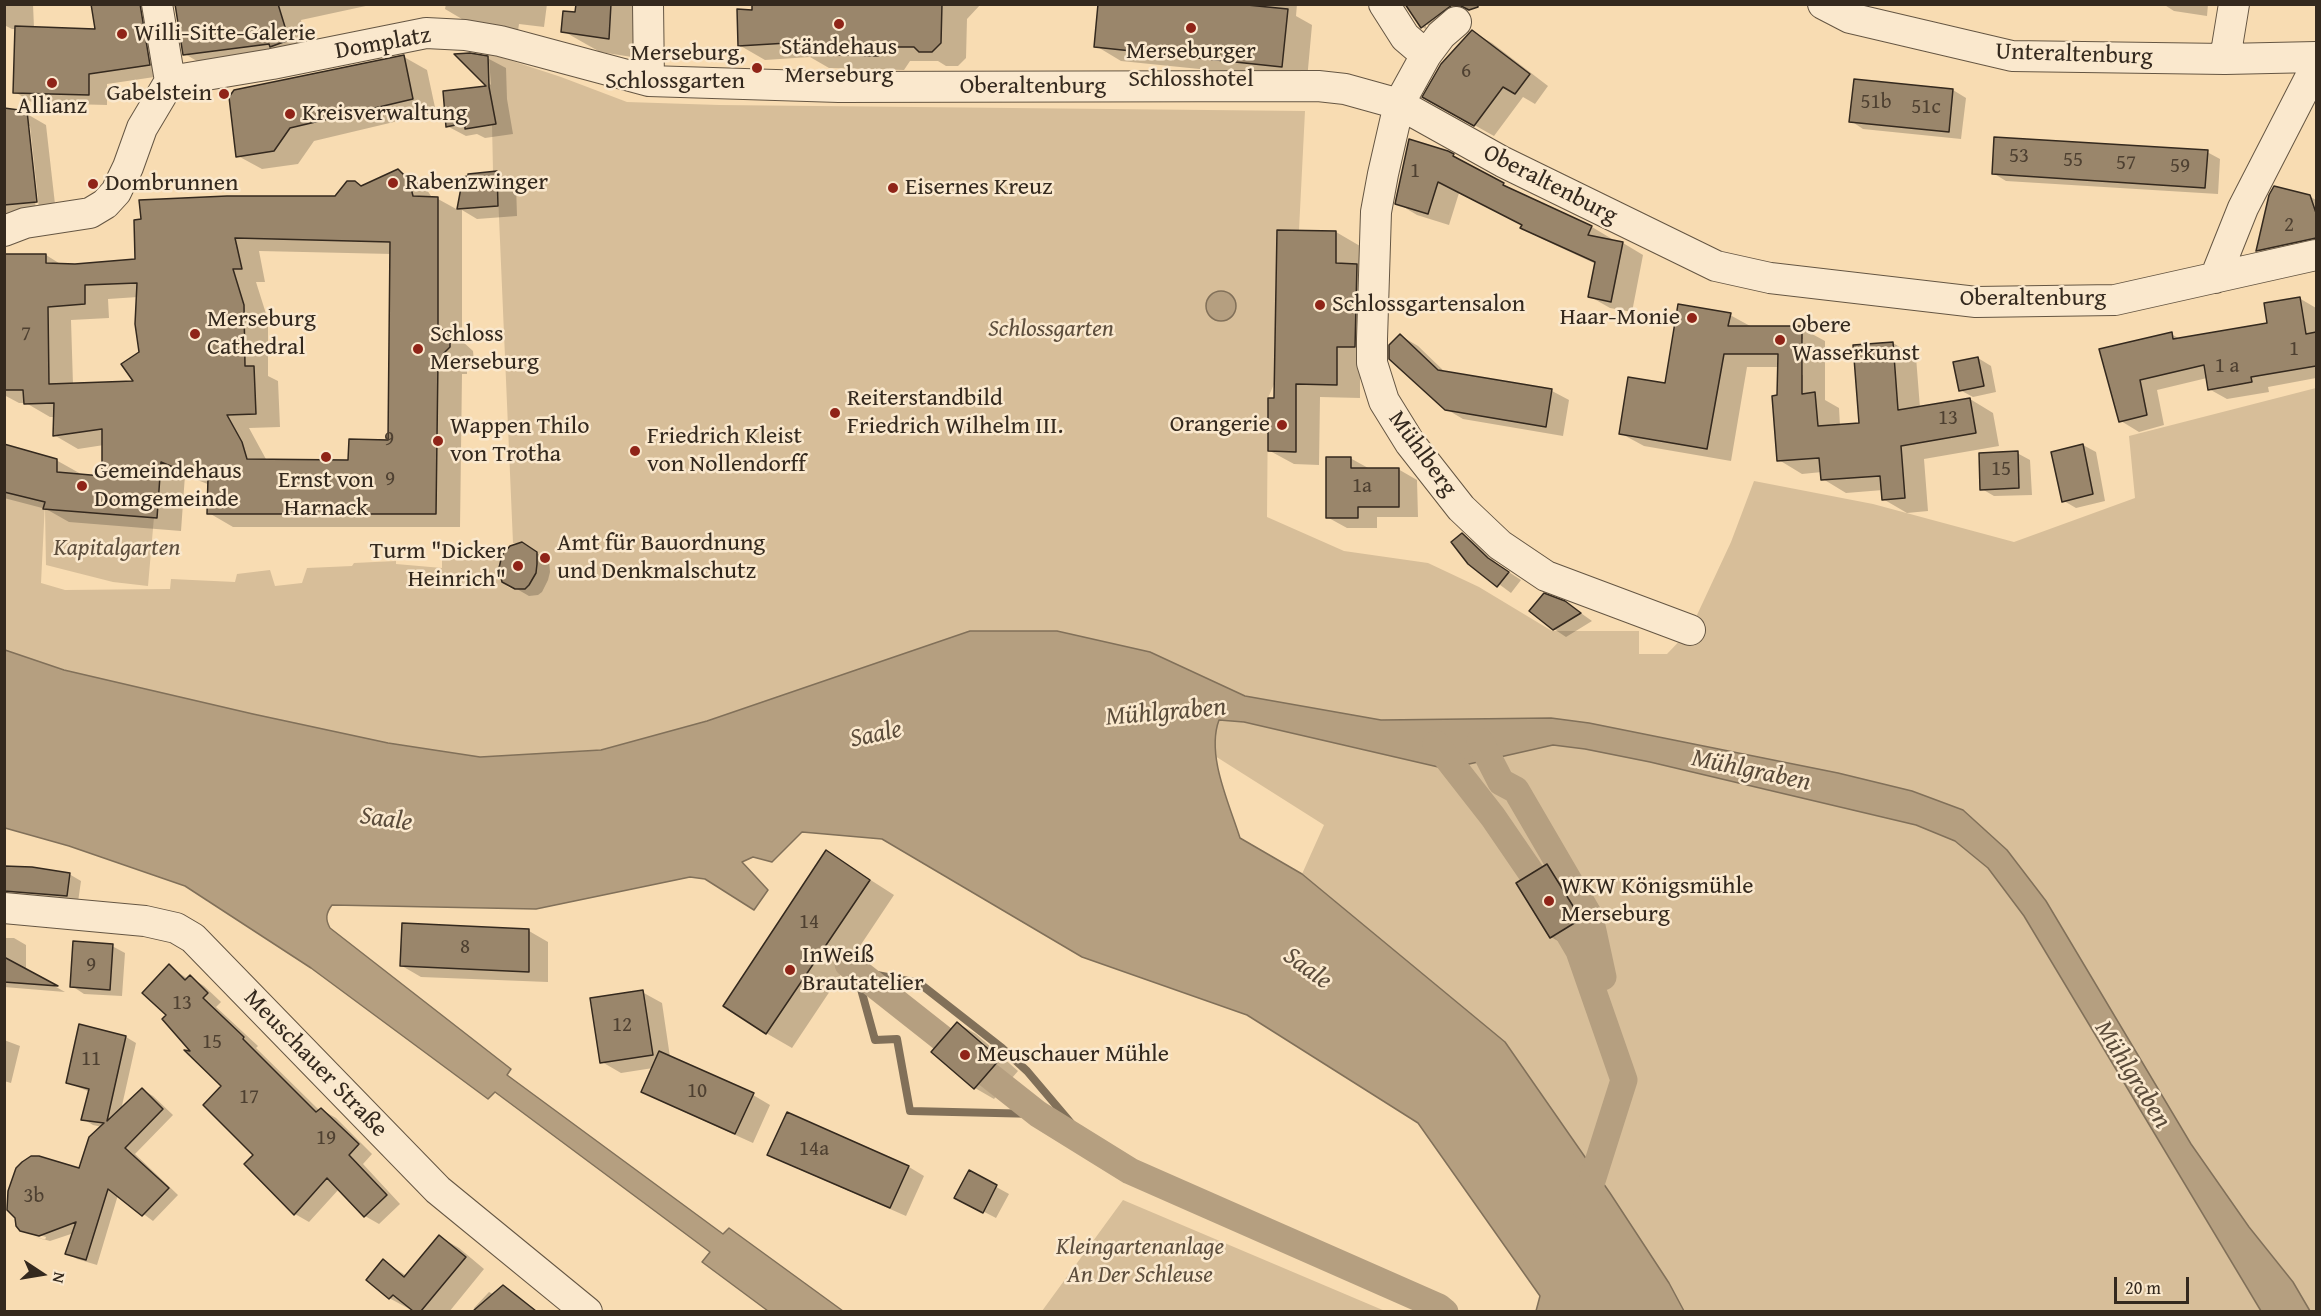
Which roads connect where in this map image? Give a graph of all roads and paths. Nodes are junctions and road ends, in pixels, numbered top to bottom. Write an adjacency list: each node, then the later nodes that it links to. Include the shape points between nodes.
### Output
1 (157, 4): 11 (street)
2 (648, 4): 12 (street)
3 (1384, 4): 7 (street, via 1405,37)
4 (1823, 4): 9 (street, Unteraltenburg, via 1850,18 2012,56)
5 (2234, 4): 9 (street)
6 (1455, 22): 7 (street, Mühlberg)
7 (1426, 55): 13 (street, Mühlberg)
8 (2316, 57): 9 (street, Unteraltenburg)
9 (2225, 59)
10 (2316, 66): 16 (street, via 2243,208)
11 (170, 81): 12 (street, Domplatz, via 426,33 500,41); 14 (street, via 142,128 116,192 105,204 90,213)
12 (649, 81): 13 (street, Oberaltenburg, via 839,87 1318,86)
13 (1398, 104): 16 (street, Oberaltenburg, via 1503,162 1658,238 1716,266 1750,274 1977,302 2115,300); 17 (street, Mühlberg, via 1375,234 1372,363 1384,401 1417,453 1461,508 1500,545 1546,576)
14 (4, 231)
15 (2316, 255): 16 (street, Oberaltenburg)
16 (2215, 278)
17 (1690, 630)
18 (4, 908): 19 (street, Meuschauer Straße, via 145,921 176,928 193,938 438,1190)
19 (587, 1311)

